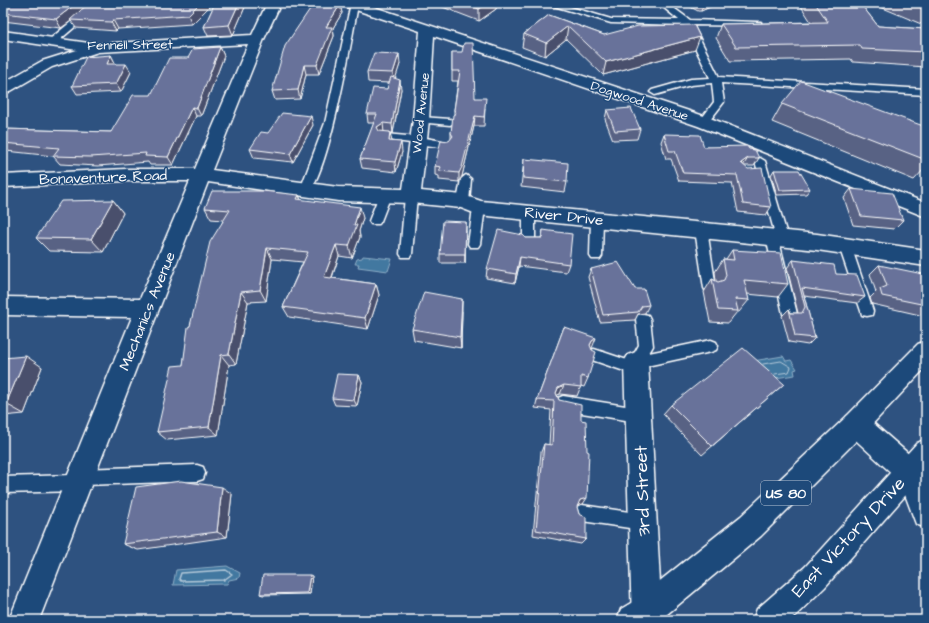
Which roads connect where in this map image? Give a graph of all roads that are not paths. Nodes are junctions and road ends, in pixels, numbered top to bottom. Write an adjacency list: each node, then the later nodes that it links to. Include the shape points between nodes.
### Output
1 (274, 3): 10 (street, Mechanics Avenue)
2 (548, 3): 6 (lane, via 611,21)
3 (662, 3): 6 (lane)
4 (351, 4): 8 (street, Dogwood Avenue); 27 (lane, via 333,110 315,168)
5 (89, 12): 11 (lane)
6 (687, 22): 7 (lane); 13 (lane)
7 (770, 24)
8 (427, 30): 17 (street, Wood Avenue); 19 (street, Dogwood Avenue)
9 (3, 35): 11 (street, Fennell Street)
10 (257, 39): 12 (street, Fennell Street); 24 (street, Mechanics Avenue)
11 (53, 41): 12 (street, Fennell Street)
12 (96, 48): 14 (street, via 47,64)
13 (716, 80): 15 (lane, via 691,82); 16 (lane); 19 (lane, via 719,102)
14 (3, 89)
15 (655, 92)
16 (926, 92)
17 (421, 120): 18 (lane); 21 (street, Wood Avenue)
18 (450, 122)
19 (704, 122): 31 (street, Dogwood Avenue)
20 (385, 137): 21 (lane)
21 (418, 141): 22 (lane); 29 (street, Wood Avenue)
22 (447, 145)
23 (750, 171): 36 (lane, via 762,166)
24 (202, 175): 26 (street, Bonaventure Road); 27 (street, River Drive); 45 (street, Mechanics Avenue)
25 (466, 179): 30 (lane)
26 (3, 181)
27 (305, 190): 28 (street, River Drive)
28 (385, 195): 29 (street, River Drive); 33 (lane)
29 (411, 196): 30 (street, River Drive); 40 (lane)
30 (471, 205): 32 (street, River Drive); 38 (lane)
31 (926, 210)
32 (529, 212): 34 (street, River Drive); 37 (lane)
33 (375, 220)
34 (597, 220): 35 (street, River Drive); 41 (lane)
35 (701, 230): 36 (street, River Drive); 43 (lane)
36 (777, 238): 39 (street, River Drive); 47 (lane)
37 (529, 243)
38 (474, 244)
39 (845, 246): 42 (street, River Drive); 46 (lane)
40 (406, 254)
41 (596, 256)
42 (926, 258)
43 (710, 288)
44 (3, 306): 45 (street)
45 (147, 308): 58 (street, Mechanics Avenue)
46 (868, 311)
47 (790, 314)
48 (643, 319): 52 (lane, via 646,346)
49 (711, 346): 52 (lane)
50 (926, 351): 55 (street, US 80)
51 (594, 355): 52 (lane)
52 (636, 365): 54 (street, 3rd Street)
53 (561, 402): 54 (lane)
54 (638, 415): 62 (street, 3rd Street)
55 (856, 424): 56 (street); 63 (street, US 80, via 751,526)
56 (918, 462): 61 (street); 65 (street, East Victory Drive, via 815,577)
57 (197, 473): 58 (lane)
58 (79, 480): 59 (lane); 64 (street, Mechanics Avenue)
59 (3, 485)
60 (582, 513): 62 (lane)
61 (926, 514)
62 (643, 522): 63 (street, 3rd Street)
63 (642, 617)
64 (24, 620)
65 (768, 620)

